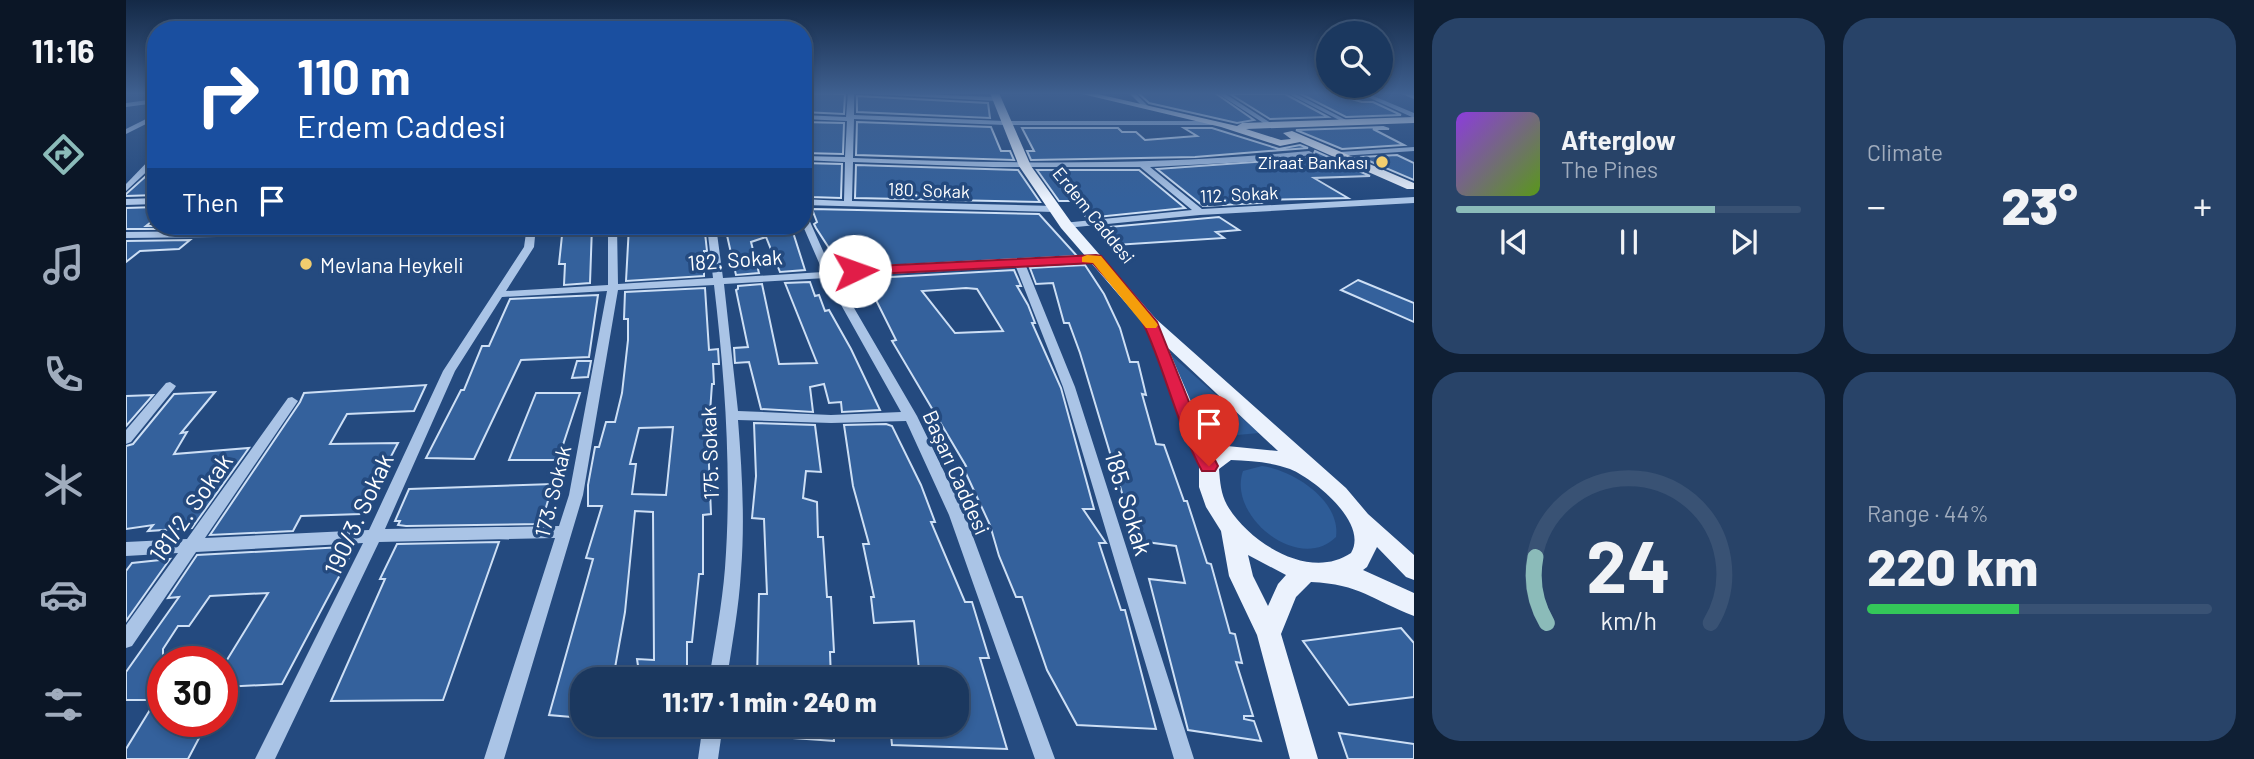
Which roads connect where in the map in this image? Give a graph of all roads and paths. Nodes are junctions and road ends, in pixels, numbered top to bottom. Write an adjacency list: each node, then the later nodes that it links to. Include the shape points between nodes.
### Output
1 (849, 128): 11 (street)
2 (1008, 128): 13 (main road, Erdem Caddesi)
3 (1246, 128): 6 (main road)
4 (1277, 128): 5 (main road)
5 (1298, 138): 6 (main road); 9 (main road)
6 (1280, 143): 8 (main road)
7 (1414, 149): 9 (street)
8 (1309, 153): 12 (street); 17 (main road)
9 (1340, 154): 17 (main road)
10 (812, 158): 11 (street)
11 (847, 160): 13 (street); 23 (street)
12 (1141, 164): 13 (street); 25 (street)
13 (1025, 166): 24 (main road, Erdem Caddesi)
14 (147, 168): 16 (street)
15 (126, 172): 16 (street)
16 (143, 172): 18 (street)
17 (1413, 186)
18 (126, 189)
19 (1414, 200): 25 (street, 112. Sokak)
20 (147, 201): 21 (street)
21 (126, 202)
22 (812, 202): 23 (street, 180. Sokak)
23 (848, 203): 24 (street, 180. Sokak)
24 (1054, 209): 26 (main road, Erdem Caddesi)
25 (1200, 212): 26 (street, 112. Sokak)
26 (1066, 225): 33 (main road, Erdem Caddesi)
27 (126, 235): 28 (street)
28 (147, 235)
29 (530, 235): 38 (street, 190/3. Sokak, via 529,247)
30 (612, 235): 37 (street, 173. Sokak)
31 (712, 235): 36 (street, 175. Sokak)
32 (812, 235): 35 (street, Başarı Caddesi)
33 (1096, 259): 34 (street, 182. Sokak); 39 (main road, Erdem Caddesi)
34 (1020, 264): 35 (street, 182. Sokak); 65 (street, 185. Sokak, via 1069,387)
35 (828, 272): 36 (street, 182. Sokak); 43 (street, Başarı Caddesi)
36 (719, 279): 37 (street, 182. Sokak); 42 (street, 175. Sokak)
37 (613, 287): 38 (street, 182. Sokak); 48 (street, 173. Sokak, via 576,495)
38 (501, 294): 50 (street, 190/3. Sokak, via 449,371)
39 (1150, 322): 45 (main road, Erdem Caddesi); 46 (main road, Erdem Caddesi)
40 (170, 386): 44 (street)
41 (292, 401): 51 (street, 181/2. Sokak)
42 (732, 415): 43 (street); 59 (street, 175. Sokak, via 734,554)
43 (910, 416): 64 (street, Başarı Caddesi, via 957,515)
44 (126, 439)
45 (1209, 466): 46 (main road, via 1227,453 1249,453); 49 (main road, via 1212,500)
46 (1311, 471): 47 (main road, Erdem Caddesi, via 1346,499)
47 (1361, 518): 53 (main road, Erdem Caddesi); 55 (main road, via 1367,537 1365,554 1353,566)
48 (564, 531): 50 (street); 62 (street, 173. Sokak)
49 (1232, 531): 54 (main road, via 1278,561); 57 (main road, via 1241,576)
50 (374, 536): 51 (street); 61 (street, 190/3. Sokak)
51 (191, 546): 52 (street); 58 (street, 181/2. Sokak)
52 (126, 549)
53 (1414, 570)
54 (1306, 571): 55 (main road); 57 (main road, via 1286,591)
55 (1331, 572): 56 (main road, via 1367,581)
56 (1414, 605)
57 (1269, 634): 66 (main road)
58 (126, 640)
59 (720, 667)
60 (711, 737): 63 (street)
61 (265, 759)
62 (495, 759)
63 (708, 759)
64 (1045, 759)
65 (1184, 759)
66 (1304, 759)

